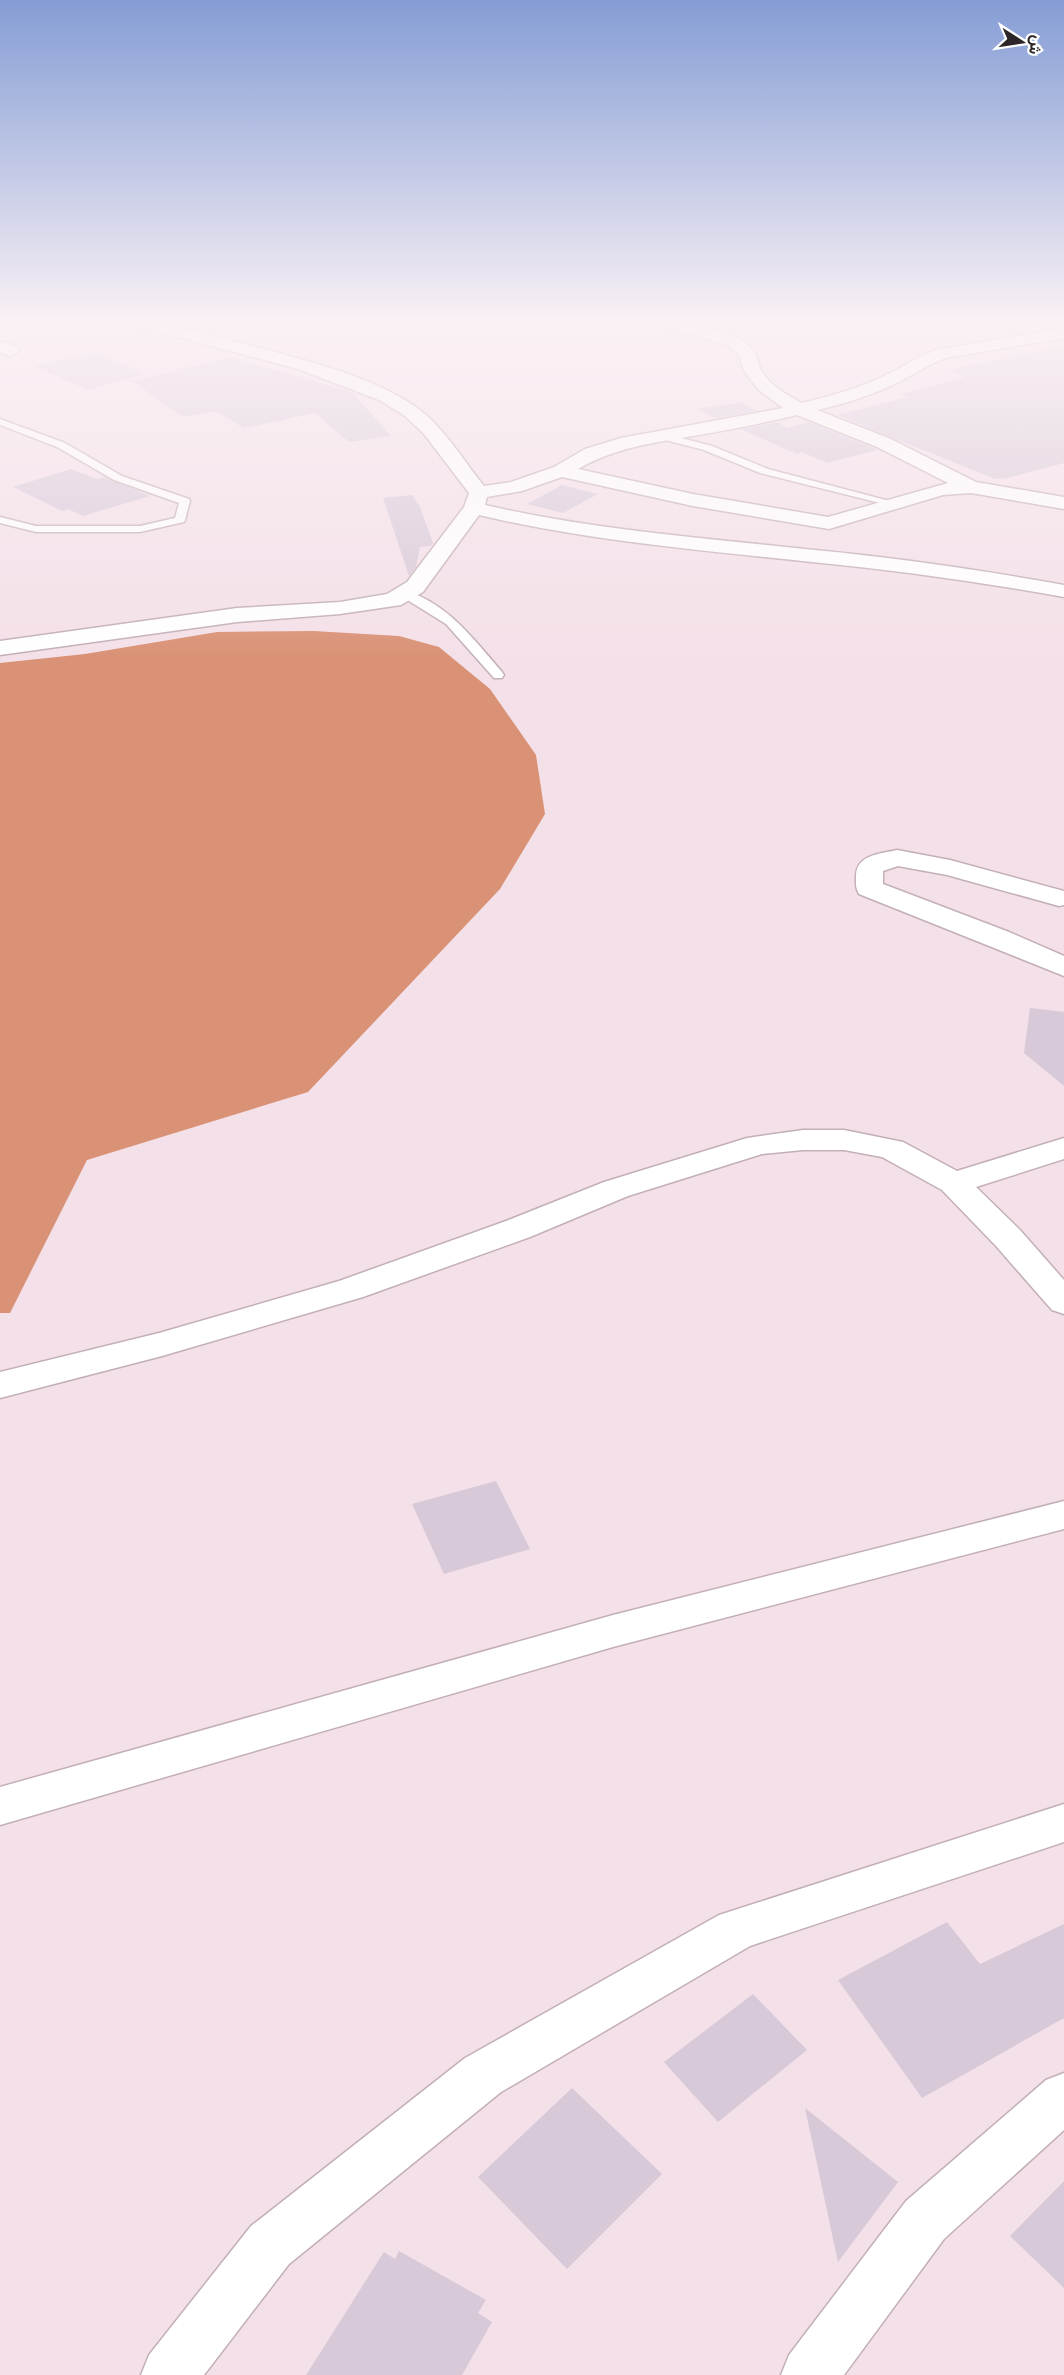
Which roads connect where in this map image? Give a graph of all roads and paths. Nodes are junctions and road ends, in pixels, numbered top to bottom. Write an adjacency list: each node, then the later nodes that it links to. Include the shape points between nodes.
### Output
1 (31, 434): 11 (lane, via 61,445 118,478 185,501 180,520 140,529 36,529)
2 (433, 434): 8 (street)
3 (665, 434): 5 (street)
4 (861, 434): 7 (street)
5 (658, 435): 6 (street, via 592,453); 9 (lane, via 708,448 764,471)
6 (561, 471): 8 (street); 12 (street)
7 (971, 487): 9 (street, via 941,489); 10 (street)
8 (477, 500): 13 (street, via 564,528); 15 (street, via 416,587)
9 (892, 502): 12 (street)
10 (1064, 503)
11 (0, 520)
12 (829, 524): 13 (street)
13 (776, 552): 14 (street, via 959,572)
14 (1064, 591)
15 (405, 594): 16 (street, via 378,604 237,615); 17 (lane, via 450,621)
16 (0, 648)
17 (498, 675)
18 (1059, 898): 19 (street, via 897,858 870,866 869,888)
19 (1064, 967)
20 (1064, 1148): 21 (street)
21 (954, 1184): 22 (street); 23 (street, via 892,1149 854,1142 803,1140 758,1145 616,1189 519,1229 351,1289 162,1344)
22 (1064, 1302)
23 (0, 1385)
24 (1064, 1515): 25 (street, via 613,1631)
25 (0, 1806)
26 (1064, 1823): 28 (street, via 736,1930 483,2075 270,2246)
27 (1064, 2097): 29 (street, via 925,2220)
28 (169, 2375)
29 (809, 2375)

